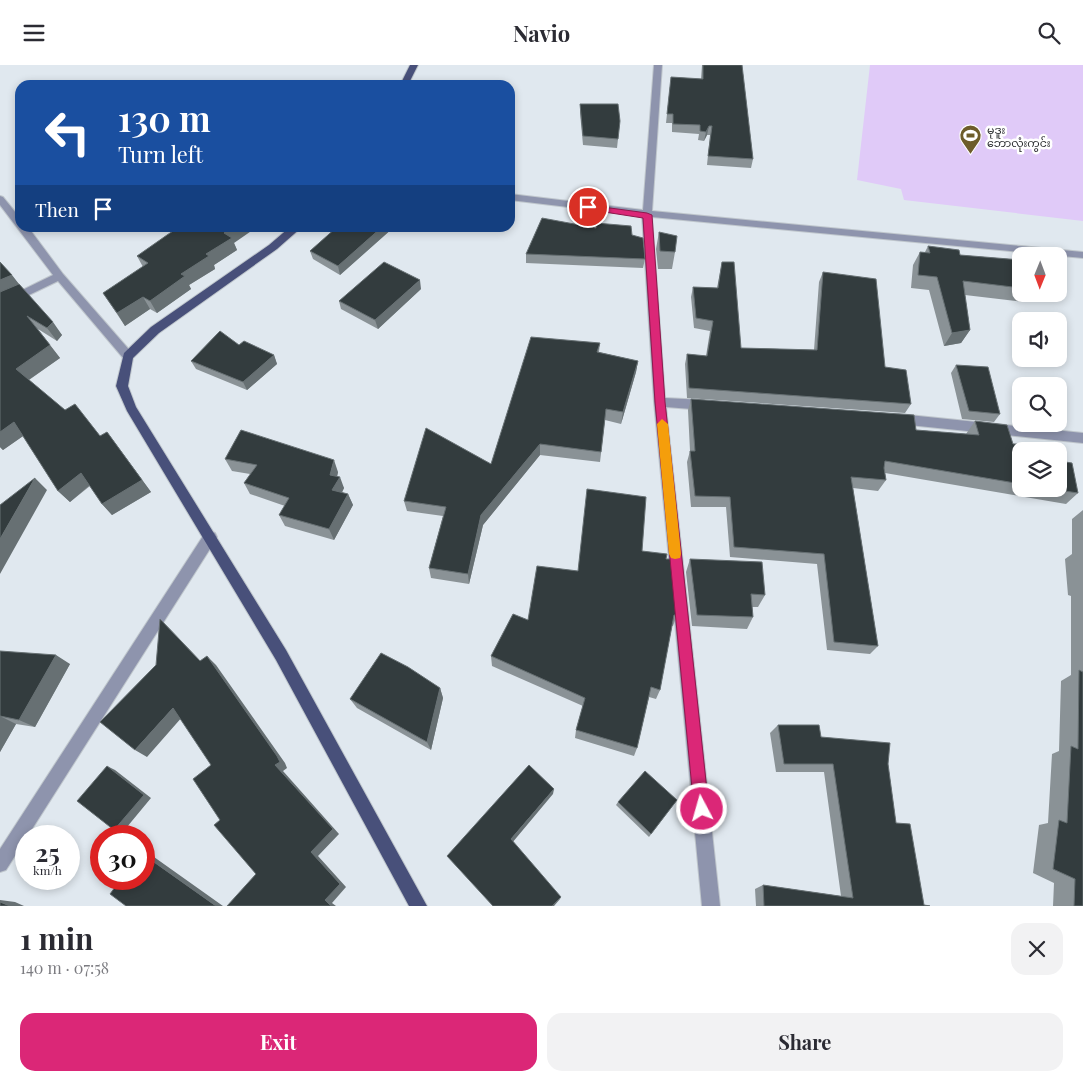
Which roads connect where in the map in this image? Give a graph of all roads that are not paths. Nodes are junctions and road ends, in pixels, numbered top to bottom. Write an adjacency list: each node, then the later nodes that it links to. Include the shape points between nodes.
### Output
1 (414, 65): 3 (main road)
2 (658, 65): 6 (street)
3 (406, 80)
4 (515, 198): 6 (street)
5 (0, 199): 7 (street)
6 (647, 215): 10 (street); 14 (street)
7 (15, 218)
8 (26, 232): 11 (street)
9 (291, 232): 13 (main road, via 155,330)
10 (1083, 255)
11 (59, 276): 12 (street); 13 (street)
12 (0, 305)
13 (128, 356): 18 (main road, via 122,386)
14 (660, 402): 15 (street); 21 (street)
15 (719, 406)
16 (886, 419): 17 (street)
17 (1083, 438)
18 (210, 537): 19 (street); 20 (main road, via 281,655)
19 (0, 864)
20 (418, 906)
21 (711, 906)

